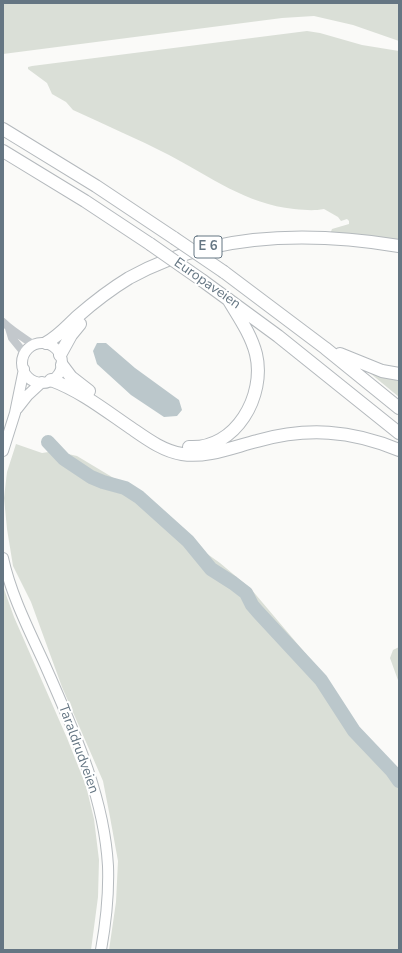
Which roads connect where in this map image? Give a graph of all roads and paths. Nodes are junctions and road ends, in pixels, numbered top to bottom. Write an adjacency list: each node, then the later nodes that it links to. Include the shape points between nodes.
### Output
1 (3, 129): 8 (highway, Europaveien / E 6, bridge, via 85,179 224,272)
2 (3, 151): 5 (highway, Europaveien / E 6, bridge, via 150,244)
3 (399, 246): 7 (highway, E 6, via 299,237 258,239 181,254 129,279 92,304 65,330)
4 (399, 250): 10 (highway, E 6, via 358,244 292,241 240,246 177,261 132,283 93,310 71,334)
5 (228, 299): 10 (highway, E 6, via 252,344 258,366 257,379 252,402 241,420 228,434 211,444 184,447 156,436 78,383 65,371); 16 (highway, Europaveien / E 6, via 312,362)
6 (6, 325): 7 (street); 9 (street, via 12,338)
7 (40, 344): 9 (main road); 10 (main road, via 54,347)
8 (325, 348): 12 (highway, E 6, via 371,367); 14 (highway, Europaveien / E 6)
9 (25, 354): 11 (main road)
10 (61, 360): 13 (main road, via 58,374)
11 (24, 369): 13 (main road, via 31,379); 15 (main road)
12 (399, 374)
13 (47, 381): 15 (main road, via 28,395); 17 (highway, via 83,395 152,442 182,454 212,453 283,435 314,432 354,435)
14 (399, 408)
15 (15, 413): 18 (main road)
16 (399, 433)
17 (399, 450)
18 (3, 451)
19 (3, 558): 20 (main road, Taraldrudveien, via 21,612 81,750 96,798 108,865 107,908)
20 (101, 950)

